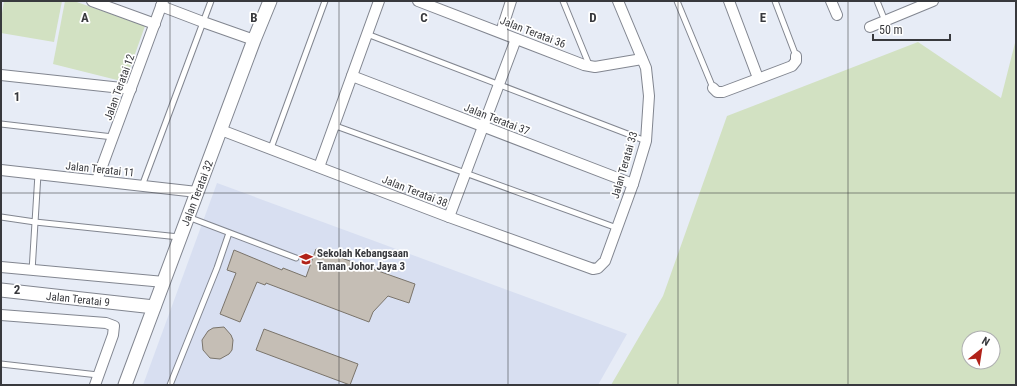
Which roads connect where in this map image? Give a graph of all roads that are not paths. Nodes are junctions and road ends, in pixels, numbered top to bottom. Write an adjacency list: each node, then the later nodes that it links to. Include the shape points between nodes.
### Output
1 (92, 1): 20 (street)
2 (211, 1): 19 (lane)
3 (270, 1): 25 (street, Jalan Teratai 32)
4 (325, 1): 41 (lane)
5 (379, 1): 23 (street)
6 (418, 1): 22 (street, Jalan Teratai 36)
7 (511, 1): 22 (street)
8 (563, 1): 28 (lane)
9 (618, 1): 27 (street, Jalan Teratai 33)
10 (677, 1): 33 (lane)
11 (729, 1): 31 (street)
12 (775, 1): 26 (lane)
13 (831, 1): 17 (street)
14 (876, 1): 18 (lane)
15 (932, 1): 18 (street)
16 (162, 3): 19 (street); 20 (street, Jalan Teratai 12)
17 (837, 15)
18 (885, 21): 21 (street)
19 (203, 22): 25 (street); 48 (lane)
20 (155, 24): 34 (street, Jalan Teratai 12)
21 (870, 27)
22 (501, 32): 24 (street, Jalan Teratai 36)
23 (367, 34): 30 (street); 32 (lane)
24 (516, 39): 28 (street, Jalan Teratai 36); 32 (street)
25 (254, 40): 38 (street, Jalan Teratai 32)
26 (796, 56): 31 (street, via 796,62 792,66)
27 (642, 60): 28 (street, Jalan Teratai 36); 40 (street, Jalan Teratai 33, via 648,77 649,96)
28 (590, 66)
29 (1, 75): 34 (street)
30 (352, 76): 36 (street); 37 (street, Jalan Teratai 37)
31 (758, 78): 33 (street, via 720,93)
32 (499, 85): 37 (street); 40 (lane)
33 (713, 88)
34 (131, 89): 39 (street, Jalan Teratai 12)
35 (1, 124): 39 (lane)
36 (333, 125): 42 (street); 44 (lane)
37 (483, 126): 44 (street); 47 (street, Jalan Teratai 37)
38 (221, 130): 41 (street, Jalan Teratai 38); 49 (street, Jalan Teratai 32)
39 (113, 137): 46 (street, Jalan Teratai 12)
40 (646, 141): 47 (street, Jalan Teratai 33)
41 (271, 148): 42 (street, Jalan Teratai 38)
42 (319, 167): 52 (street, Jalan Teratai 38)
43 (1, 170): 45 (street, Jalan Teratai 11)
44 (466, 173): 52 (street); 54 (lane)
45 (38, 174): 46 (street, Jalan Teratai 11); 53 (lane)
46 (97, 180): 48 (street, Jalan Teratai 11)
47 (633, 184): 54 (street, Jalan Teratai 33)
48 (142, 186): 49 (street, Jalan Teratai 11)
49 (197, 192): 51 (street, Jalan Teratai 32)
50 (1, 217): 53 (lane)
51 (187, 217): 55 (lane); 56 (street, Jalan Teratai 32)
52 (449, 217): 58 (street, Jalan Teratai 38, via 593,269)
53 (35, 222): 56 (lane); 60 (lane)
54 (617, 228): 58 (street, Jalan Teratai 33)
55 (229, 233): 57 (lane); 69 (lane)
56 (180, 237): 61 (street, Jalan Teratai 32)
57 (296, 258)
58 (602, 266)
59 (1, 267): 60 (street)
60 (32, 270): 61 (street)
61 (164, 282): 63 (street, Jalan Teratai 32)
62 (1, 290): 63 (street, Jalan Teratai 9)
63 (154, 307): 68 (street, Jalan Teratai 32)
64 (1, 315): 66 (street, via 106,323 114,326)
65 (1, 364): 66 (lane)
66 (98, 375): 67 (street)
67 (95, 385)
68 (125, 385)
69 (170, 385)

